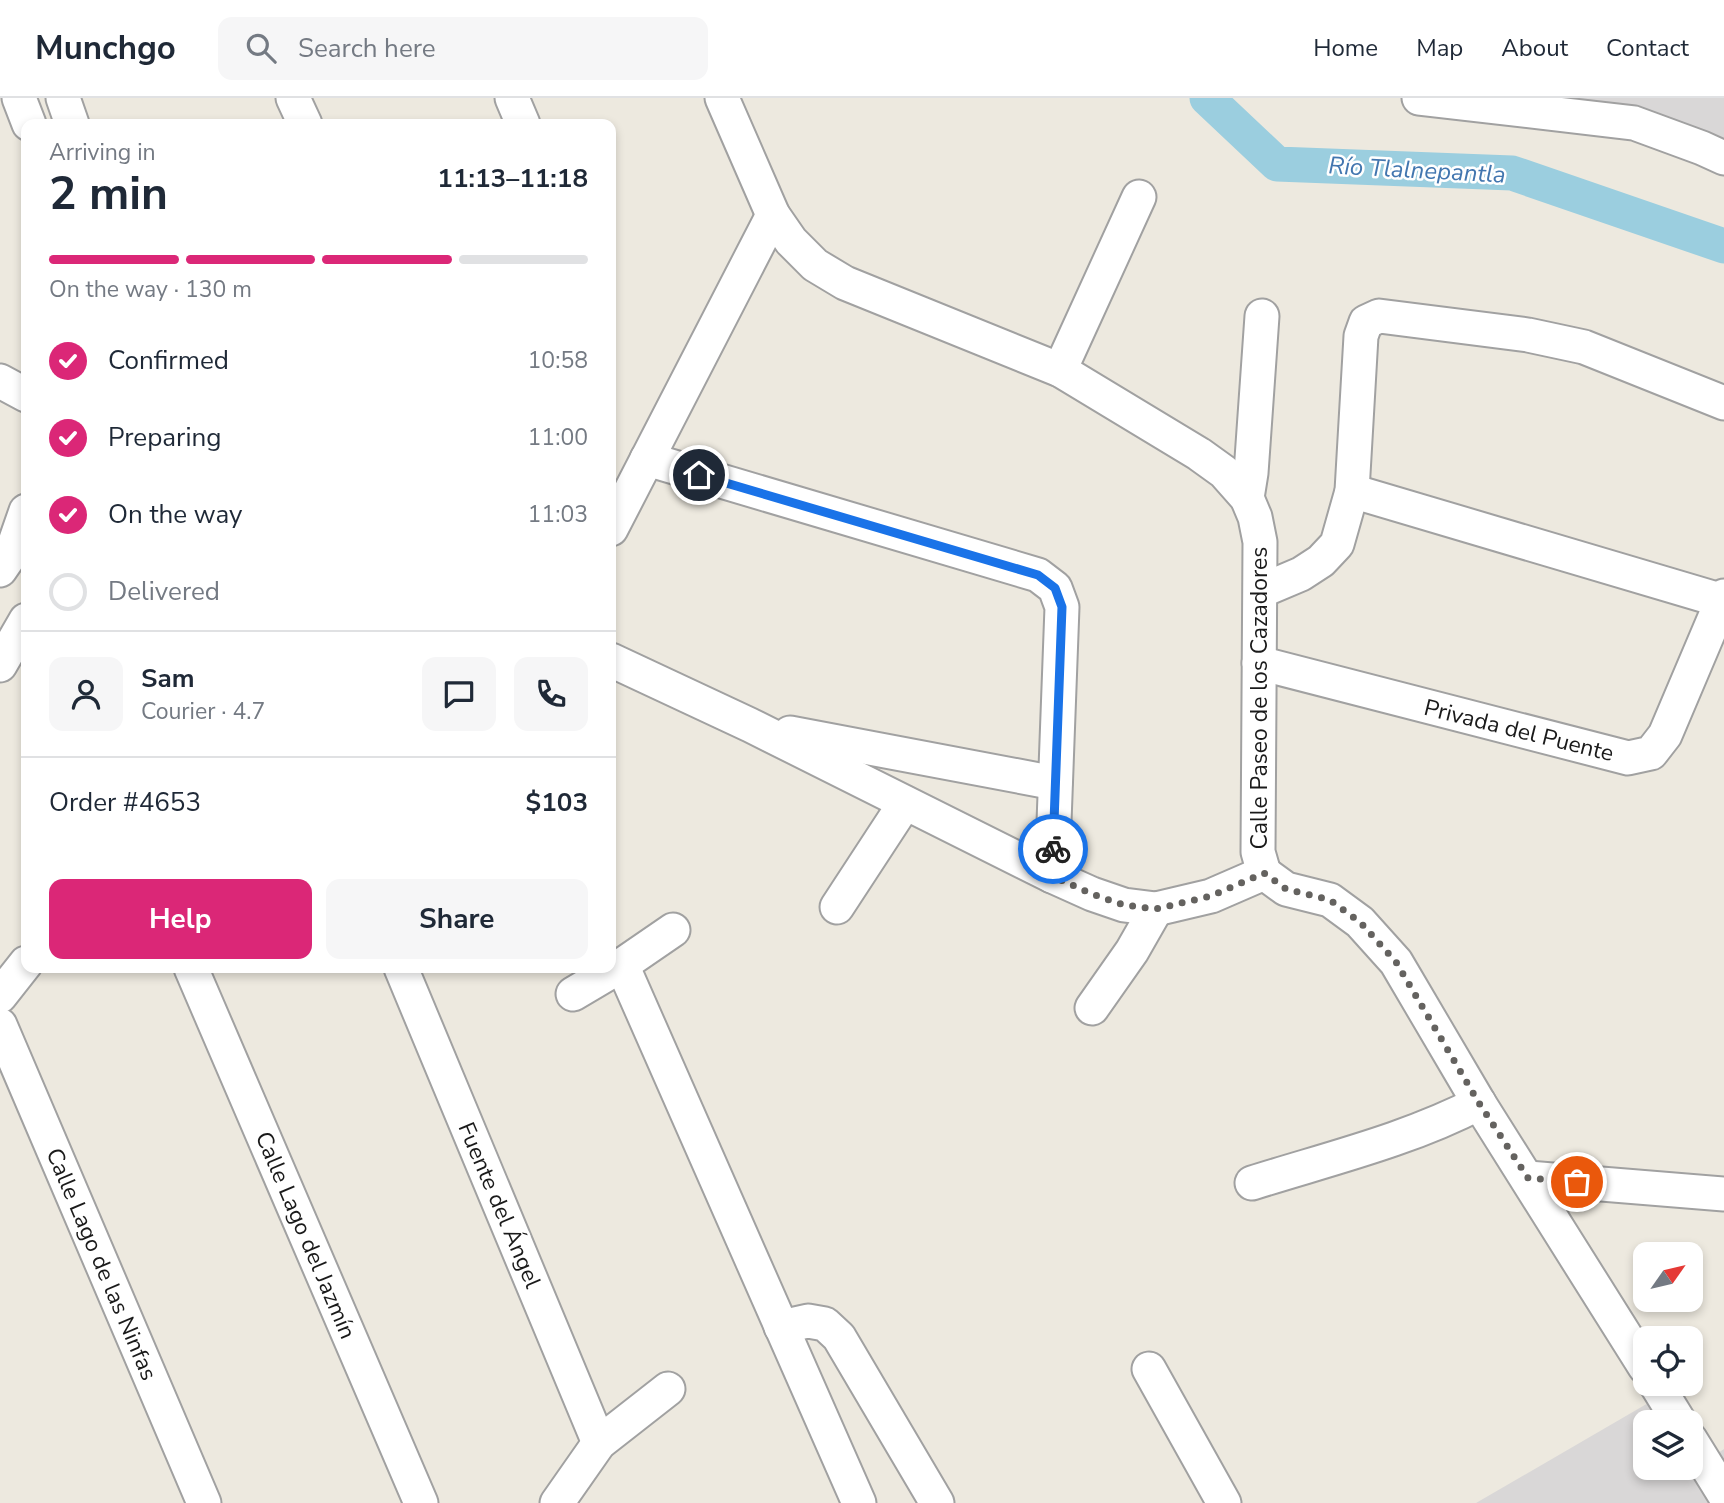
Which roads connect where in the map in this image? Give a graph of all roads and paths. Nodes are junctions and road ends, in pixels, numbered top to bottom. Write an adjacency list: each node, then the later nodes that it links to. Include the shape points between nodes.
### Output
1 (19, 98): 7 (street)
2 (63, 98): 8 (street)
3 (293, 98): 9 (street)
4 (512, 98): 10 (street)
5 (723, 98): 13 (street, Calle Paseo de los Cazadores)
6 (1419, 98): 11 (street, via 1634,123)
7 (27, 119)
8 (70, 119)
9 (303, 119)
10 (521, 119)
11 (1724, 158)
12 (1139, 197): 15 (street)
13 (773, 215): 15 (street, Calle Paseo de los Cazadores, via 815,265 845,283); 19 (street)
14 (1262, 316): 21 (street)
15 (1060, 370): 21 (street, Calle Paseo de los Cazadores, via 1199,454 1224,472)
16 (0, 382): 17 (street)
17 (21, 392)
18 (1724, 403): 20 (street, via 1584,346 1379,316 1366,322 1361,336)
19 (647, 459): 22 (street); 33 (street, via 1038,575 1055,588 1062,607)
20 (1352, 491): 25 (street, via 1337,544 1301,574); 26 (street)
21 (1247, 498): 25 (street, Calle Paseo de los Cazadores, via 1260,542)
22 (616, 519)
23 (21, 525): 24 (street)
24 (0, 570)
25 (1261, 591): 30 (street, Calle Paseo de los Cazadores)
26 (1723, 598): 30 (street, Privada del Puente, via 1665,735 1651,753 1628,758)
27 (21, 629): 31 (street)
28 (21, 651): 31 (street)
29 (616, 663): 32 (street)
30 (1259, 663): 35 (street, Calle Paseo de los Cazadores, via 1258,852)
31 (0, 667)
32 (750, 725): 33 (street); 34 (street)
33 (1055, 783): 36 (street)
34 (905, 803): 36 (street); 37 (street)
35 (1264, 873): 38 (street, via 1211,896); 50 (street, via 1286,889 1330,900 1360,922 1396,962)
36 (1052, 876): 38 (street, via 1124,905)
37 (837, 907)
38 (1156, 909): 48 (street)
39 (673, 930): 40 (street)
40 (622, 965): 42 (street); 54 (street)
41 (21, 969): 47 (street)
42 (616, 969)
43 (193, 973): 63 (street, Calle Lago del Jazmín)
44 (403, 973): 58 (street, Fuente del Ángel)
45 (608, 973): 46 (street)
46 (573, 994)
47 (0, 996)
48 (1092, 1008)
49 (0, 1025): 62 (street, Calle Lago de las Ninfas)
50 (1479, 1103): 51 (street); 52 (street, via 1398,1137)
51 (1528, 1178): 53 (street); 55 (street)
52 (1252, 1182)
53 (1724, 1194)
54 (781, 1327): 64 (street); 65 (street, via 808,1321 825,1324 839,1336)
55 (1633, 1348)
56 (1149, 1369): 66 (street)
57 (668, 1389): 58 (street)
58 (599, 1443): 61 (street)
59 (1703, 1460): 60 (street)
60 (1724, 1494)
61 (560, 1502)
62 (204, 1503)
63 (421, 1503)
64 (859, 1503)
65 (937, 1503)
66 (1224, 1503)

